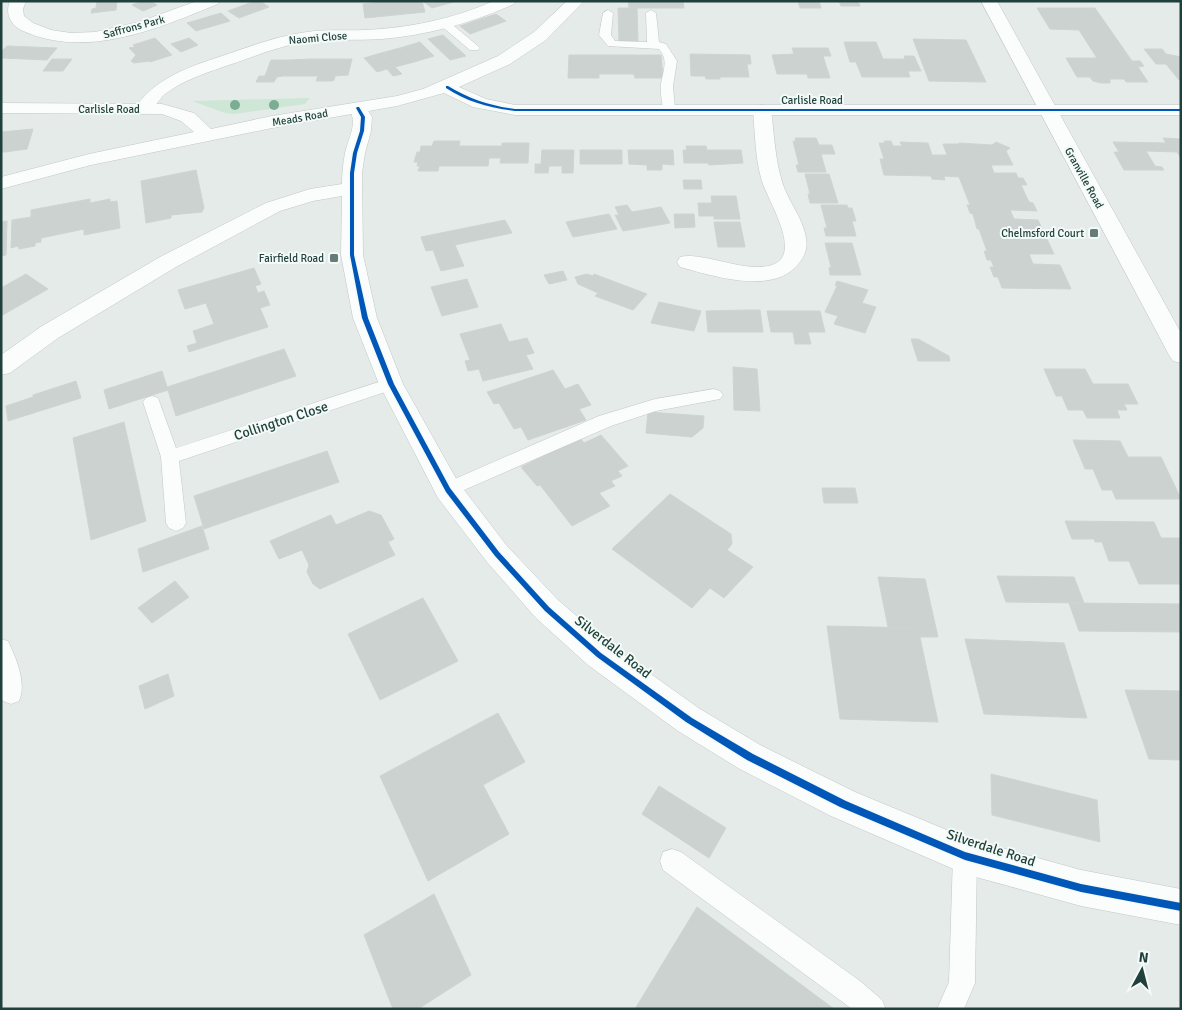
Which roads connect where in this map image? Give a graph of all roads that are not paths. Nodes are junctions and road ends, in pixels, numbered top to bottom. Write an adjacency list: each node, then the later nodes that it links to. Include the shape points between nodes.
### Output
1 (18, 1): 2 (street, Saffrons Park, via 15,14 26,26 51,35 81,37 131,30)
2 (212, 1)
3 (508, 1): 8 (street, Naomi Close)
4 (576, 1): 11 (street, Meads Road, via 540,36 504,60)
5 (989, 1): 17 (street, Granville Road)
6 (608, 12): 9 (lane, via 605,35 612,44)
7 (652, 13): 9 (lane)
8 (444, 23): 10 (lane); 13 (street, Naomi Close, via 392,33 308,37 273,43 177,79 160,89)
9 (653, 45): 15 (lane, via 662,46 669,54 672,70 668,85)
10 (474, 48)
11 (447, 87): 14 (street, Meads Road); 15 (street, Carlisle Road, via 493,108)
12 (1, 108): 13 (street, Carlisle Road)
13 (143, 108): 19 (street, Carlisle Road, via 183,114 201,126)
14 (358, 108): 19 (street, Meads Road); 21 (street, Silverdale Road, via 363,117 362,130 355,153)
15 (669, 109): 16 (street, Carlisle Road)
16 (762, 110): 17 (street, Carlisle Road); 22 (street, via 773,186 795,236 796,250 791,261 770,274 752,275)
17 (1046, 110): 18 (street, Carlisle Road); 23 (street, Granville Road)
18 (1181, 110)
19 (206, 136): 20 (street, Meads Road, via 89,160)
20 (1, 183)
21 (351, 189): 24 (street, via 310,195 273,206 168,262 50,332); 25 (street, Silverdale Road, via 352,255 365,318)
22 (688, 262)
23 (1181, 355)
24 (1, 367)
25 (391, 384): 28 (lane, Collington Close); 29 (street, Silverdale Road)
26 (714, 395): 29 (lane, via 655,405 605,421)
27 (152, 402): 28 (lane)
28 (170, 457): 30 (lane)
29 (448, 490): 33 (street, Silverdale Road, via 497,554 547,609 599,654 689,720 750,757 835,800)
30 (176, 523)
31 (1, 648): 32 (lane, via 7,661)
32 (11, 694)
33 (965, 856): 35 (street, Silverdale Road, via 1081,888); 37 (lane, via 962,983)
34 (672, 861): 36 (lane)
35 (1181, 907)
36 (873, 1009)
37 (950, 1009)

